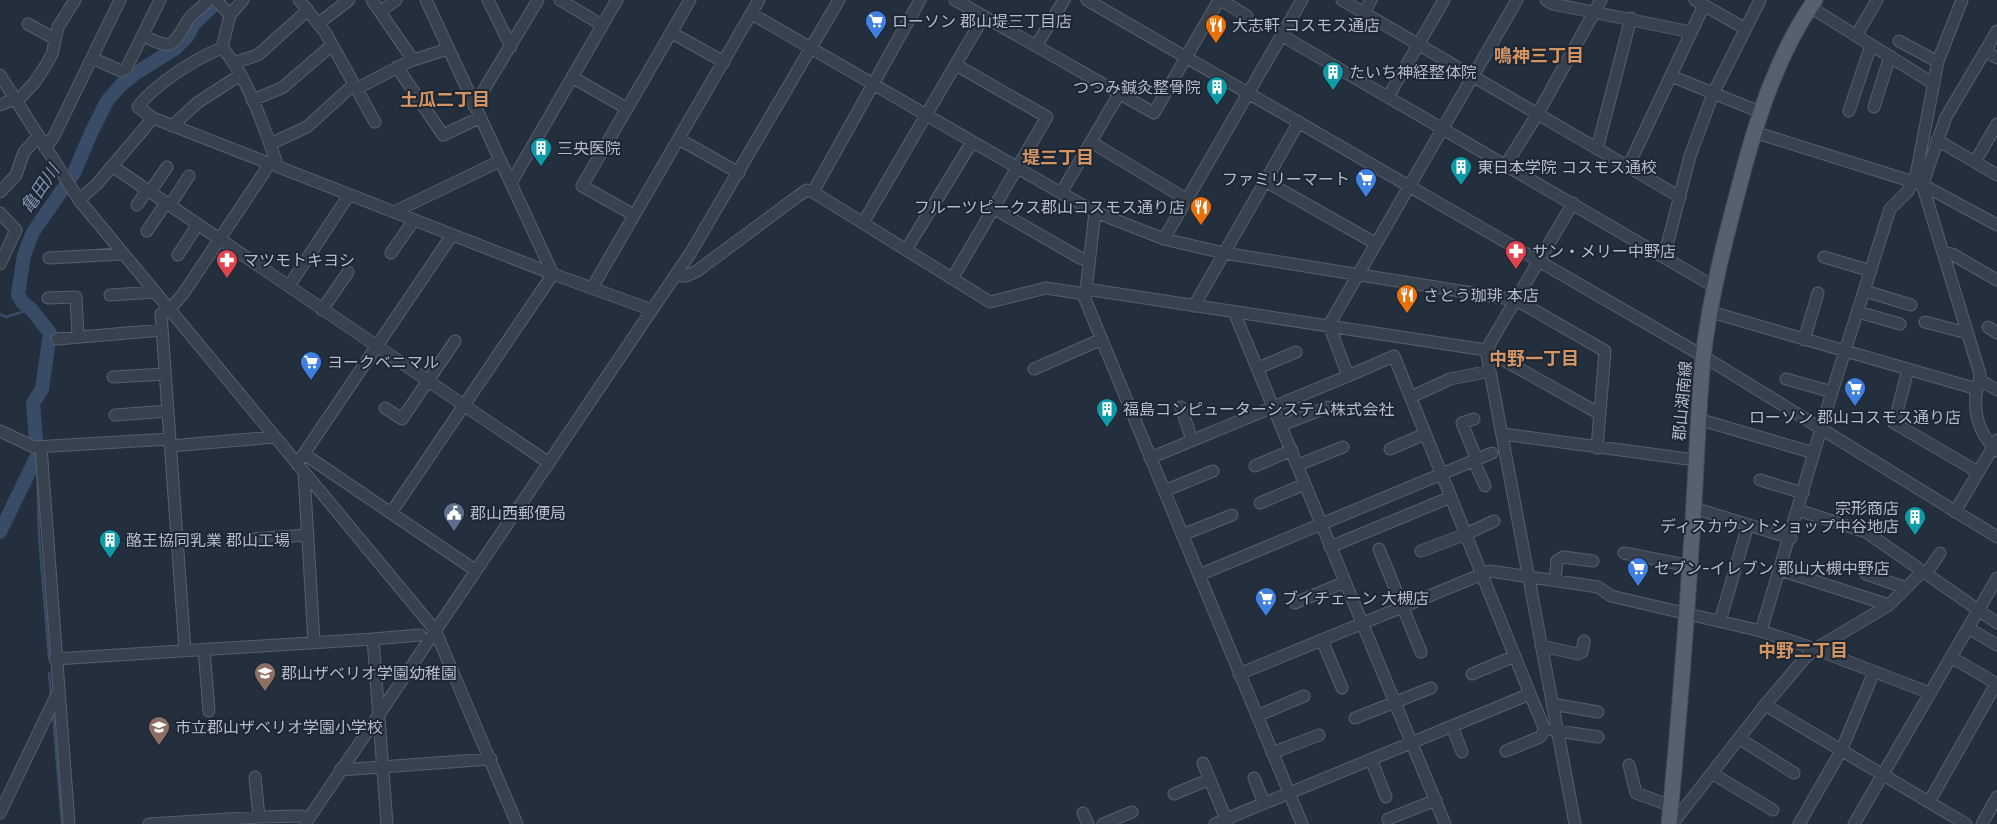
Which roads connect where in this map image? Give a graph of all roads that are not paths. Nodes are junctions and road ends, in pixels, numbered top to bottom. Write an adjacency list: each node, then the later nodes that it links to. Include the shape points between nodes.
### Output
1 (75, 0): 56 (street, via 58,27)
2 (120, 0): 69 (street)
3 (160, 0): 53 (street)
4 (208, 0): 53 (street, via 188,20 180,36 167,45)
5 (243, 0): 41 (street)
6 (299, 0): 37 (street)
7 (349, 0): 46 (street)
8 (372, 0): 39 (street)
9 (396, 0): 39 (street)
10 (426, 0): 65 (street)
11 (488, 0): 62 (street)
12 (538, 0): 62 (street)
13 (560, 0): 48 (street)
14 (617, 0): 48 (street)
15 (690, 0): 51 (street)
16 (759, 0): 42 (street)
17 (839, 0): 64 (street)
18 (920, 0): 82 (street)
19 (955, 0): 43 (street)
20 (1064, 0): 61 (street)
21 (1087, 0): 67 (street)
22 (1220, 0): 44 (street); 67 (street)
23 (1302, 0): 54 (street)
24 (1342, 0): 40 (street)
25 (1371, 0): 40 (street)
26 (1444, 0): 59 (street)
27 (1518, 0): 79 (street)
28 (1546, 0): 35 (street, via 1553,4)
29 (1601, 0): 38 (street)
30 (1760, 0): 49 (street)
31 (1877, 0): 55 (street)
32 (1962, 0): 73 (street)
33 (1812, 2): 55 (street); 97 (main road, 郡山湖南線)
34 (219, 3): 41 (street)
35 (1572, 3): 38 (street)
36 (1699, 3): 49 (street); 52 (street)
37 (308, 10): 46 (street); 74 (street, via 258,55)
38 (1595, 11): 45 (street); 98 (street)
39 (380, 12): 71 (street)
40 (1364, 13): 59 (street)
41 (230, 14): 63 (street)
42 (752, 14): 64 (street); 72 (street)
43 (984, 16): 61 (street); 75 (street)
44 (1247, 16)
45 (1631, 18): 52 (street); 115 (street)
46 (319, 23): 58 (street)
47 (28, 24): 56 (street)
48 (602, 25): 81 (street)
49 (1744, 28): 88 (street)
50 (1997, 31): 66 (street)
51 (672, 32): 72 (street); 95 (street)
52 (1691, 32): 80 (street)
53 (143, 35): 69 (street, via 126,69 121,71)
54 (1281, 35): 86 (street); 89 (street)
55 (1856, 36): 60 (street)
56 (55, 39): 91 (street, via 52,54 36,82)
57 (1900, 41): 73 (street)
58 (332, 45): 84 (street); 90 (street, via 282,88)
59 (1418, 45): 79 (street); 89 (street)
60 (1871, 45): 68 (street); 96 (street)
61 (1036, 46): 87 (street)
62 (511, 47): 93 (street)
63 (222, 48): 74 (street); 100 (street, via 182,70 145,98 138,107)
64 (811, 48): 82 (street); 124 (street)
65 (448, 49): 71 (street); 93 (street)
66 (1985, 51): 70 (street); 110 (street, via 1946,117)
67 (1186, 56): 86 (street); 87 (street, via 1154,113)
68 (1890, 56): 83 (street); 94 (street)
69 (92, 58): 114 (street)
70 (1997, 58)
71 (413, 60): 76 (street)
72 (724, 62): 109 (street)
73 (1938, 62): 83 (street)
74 (233, 63): 78 (street)
75 (956, 64): 99 (street); 123 (street, via 1047,117)
76 (396, 67): 84 (street); 101 (street, via 443,135)
77 (0, 74): 85 (street)
78 (240, 75): 90 (street); 105 (street, via 197,103)
79 (1473, 76): 98 (street); 106 (street)
80 (1671, 76): 88 (street); 122 (street)
81 (572, 77): 95 (street); 129 (street)
82 (872, 83): 99 (street); 133 (street)
83 (1934, 84): 128 (street)
84 (355, 87): 102 (street); 113 (street, via 307,127)
85 (4, 88): 91 (street)
86 (1248, 92): 103 (street); 137 (street)
87 (1119, 94): 112 (street)
88 (1713, 94): 97 (street); 136 (street, via 1690,156)
89 (1388, 97): 106 (street)
90 (252, 100): 113 (street)
91 (15, 101): 92 (street); 108 (street)
92 (0, 105)
93 (474, 106): 101 (street)
94 (1874, 107)
95 (626, 108): 145 (street, via 582,186)
96 (1849, 111)
97 (1760, 112): 107 (main road, 郡山湖南線)
98 (1537, 115): 115 (street); 120 (street)
99 (926, 116): 111 (street); 148 (street)
100 (153, 118): 105 (street); 119 (street)
101 (480, 118): 116 (street)
102 (375, 122)
103 (1299, 122): 127 (street); 130 (street)
104 (1997, 124): 117 (street)
105 (172, 126): 118 (street)
106 (1443, 128): 120 (street); 130 (street)
107 (1754, 132): 128 (street); 176 (main road, 郡山湖南線)
108 (38, 138): 114 (street); 132 (street, via 24,152 16,175)
109 (680, 139): 124 (street); 145 (street)
110 (1937, 140): 117 (street); 128 (street)
111 (972, 142): 123 (street); 156 (street)
112 (1091, 142): 134 (street); 137 (street)
113 (270, 144): 118 (street)
114 (45, 148): 138 (street)
115 (1597, 149): 122 (street)
116 (500, 161): 129 (street); 143 (street)
117 (1975, 162): 125 (street)
118 (273, 165): 135 (street); 153 (street, via 265,171)
119 (112, 166): 131 (street); 138 (street)
120 (1505, 166): 139 (street)
121 (167, 167): 131 (street)
122 (1628, 167): 136 (street)
123 (1016, 168): 134 (street); 142 (street)
124 (739, 173): 172 (street)
125 (1997, 175)
126 (189, 176): 140 (street)
127 (1265, 180): 155 (street); 159 (street)
128 (1918, 183): 150 (street); 157 (street); 168 (street, via 1890,209)
129 (511, 184): 170 (street)
130 (1408, 187): 155 (street); 166 (street)
131 (148, 191): 140 (street); 141 (street)
132 (0, 192)
133 (813, 192): 148 (street); 172 (street, via 807,190 798,196 697,271)
134 (1061, 193): 144 (street)
135 (349, 196): 143 (street); 175 (street)
136 (1680, 197): 162 (street)
137 (1186, 199): 154 (street)
138 (79, 200): 160 (street)
139 (1573, 203): 162 (street); 166 (street)
140 (168, 204): 149 (street); 151 (street)
141 (137, 206)
142 (993, 208): 165 (street); 173 (street)
143 (394, 212): 147 (street)
144 (1095, 212): 154 (street); 165 (street)
145 (634, 215): 177 (street)
146 (1, 216): 167 (street, via 16,230)
147 (414, 220): 152 (street); 158 (street)
148 (863, 223): 156 (street)
149 (198, 224): 153 (street); 161 (street)
150 (1997, 225)
151 (146, 231)
152 (452, 235): 170 (street); 203 (street)
153 (220, 238): 175 (street); 187 (street, via 184,294)
154 (1164, 239): 159 (street)
155 (1375, 243): 171 (street)
156 (906, 250): 173 (street)
157 (1942, 252): 174 (street, via 1952,254); 197 (street)
158 (391, 253)
159 (1224, 253): 171 (street); 186 (street)
160 (122, 254): 164 (street); 180 (street)
161 (178, 255)
162 (1664, 257): 176 (street)
163 (1824, 257): 168 (street)
164 (49, 258)
165 (1089, 261): 178 (street)
166 (1538, 261): 184 (street); 207 (street)
167 (0, 264)
168 (1871, 271): 179 (street)
169 (348, 272): 188 (street)
170 (553, 274): 177 (street); 221 (street)
171 (1356, 275): 184 (street); 195 (street)
172 (676, 276): 189 (street)
173 (952, 279): 178 (street, via 990,302 1046,288)
174 (1997, 280)
175 (288, 286): 188 (street)
176 (1715, 287): 191 (main road, 郡山湖南線)
177 (592, 288): 189 (street)
178 (1086, 291): 186 (street); 200 (street, via 1085,299)
179 (1865, 291): 185 (street); 192 (street)
180 (154, 292): 182 (street); 187 (street)
181 (1818, 293): 201 (street)
182 (110, 295)
183 (48, 298): 198 (street, via 76,297)
184 (1516, 300): 204 (street); 227 (street, via 1605,352)
185 (1911, 305)
186 (1194, 306): 190 (street)
187 (169, 310): 196 (street, via 161,314); 236 (street)
188 (322, 310): 203 (street)
189 (652, 310): 251 (street)
190 (1234, 312): 195 (street); 208 (street)
191 (1711, 312): 201 (street); 207 (main road, 郡山湖南線)
192 (1858, 312): 194 (street); 206 (street)
193 (1925, 322): 197 (street)
194 (1900, 324)
195 (1329, 325): 204 (street); 213 (street)
196 (162, 330): 198 (street); 212 (street)
197 (1967, 333): 217 (street)
198 (78, 337): 199 (street)
199 (57, 339)
200 (1102, 339): 209 (street); 248 (street)
201 (1804, 340): 206 (street)
202 (455, 341): 216 (street)
203 (377, 347): 216 (street); 246 (street)
204 (1486, 350): 211 (street); 227 (street)
205 (1296, 352): 208 (street)
206 (1846, 352): 210 (street); 219 (street)
207 (1703, 356): 230 (main road, 郡山湖南線); 232 (street)
208 (1258, 368): 222 (street)
209 (1034, 369)
210 (1908, 370): 217 (street); 256 (street, via 1894,422)
211 (1490, 371): 220 (street, via 1450,379); 235 (street)
212 (165, 374): 214 (street); 226 (street)
213 (1348, 376): 220 (street, via 1394,356); 222 (street)
214 (113, 377)
215 (1786, 379): 219 (street)
216 (428, 382): 221 (street); 225 (street, via 402,419)
217 (1978, 385): 218 (street); 240 (street, via 1981,434)
218 (1997, 390)
219 (1832, 392): 232 (street)
220 (1411, 397): 234 (street)
221 (464, 405): 251 (street); 268 (street)
222 (1274, 406): 231 (street); 237 (street)
223 (1181, 407): 237 (street)
224 (1328, 407): 231 (street)
225 (385, 408)
226 (168, 411): 228 (street); 238 (street)
227 (1600, 414): 242 (street)
228 (115, 415)
229 (1474, 419): 249 (street, via 1462,423)
230 (1698, 419): 247 (street); 250 (main road, 郡山湖南線)
231 (1282, 426): 244 (street)
232 (1822, 430): 247 (street); 267 (street)
233 (0, 432): 241 (street)
234 (1425, 434): 243 (street); 257 (street)
235 (1503, 434): 242 (street); 292 (street)
236 (276, 438): 238 (street); 254 (street)
237 (1192, 440): 248 (street)
238 (170, 442): 241 (street); 317 (street)
239 (1343, 446): 252 (street)
240 (1996, 446): 256 (street)
241 (41, 447): 321 (street)
242 (1597, 448): 250 (street)
243 (1390, 449)
244 (1292, 450): 252 (street); 253 (street)
245 (1492, 453): 249 (street)
246 (304, 454): 254 (street); 268 (street)
247 (1814, 454): 262 (street)
248 (1150, 458): 261 (street)
249 (1476, 460): 257 (street); 260 (street)
250 (1695, 460): 265 (main road, 郡山湖南線)
251 (549, 463): 286 (street)
252 (1298, 465): 259 (street)
253 (1255, 466)
254 (301, 469): 274 (street); 306 (street)
255 (1213, 471): 261 (street)
256 (1978, 472): 267 (street)
257 (1441, 475): 263 (street); 271 (street)
258 (1760, 480): 262 (street)
259 (1305, 484): 264 (street); 271 (street)
260 (1485, 486)
261 (1164, 491): 275 (street)
262 (1803, 493): 266 (street)
263 (1450, 497): 273 (street); 279 (street)
264 (1260, 503)
265 (1694, 508): 272 (street); 285 (main road, 郡山湖南線)
266 (1798, 510): 277 (street); 288 (street, via 1866,532)
267 (1955, 512): 276 (street)
268 (391, 513): 286 (street)
269 (1232, 515): 275 (street)
270 (1494, 521): 273 (street)
271 (1320, 523): 279 (street); 291 (street)
272 (1748, 524): 277 (street); 302 (street)
273 (1466, 534): 281 (street); 289 (street)
274 (308, 535): 278 (street); 312 (street)
275 (1182, 535): 291 (street)
276 (1997, 537)
277 (1791, 538): 287 (street)
278 (252, 539)
279 (1330, 547): 295 (street)
280 (1380, 549): 299 (street)
281 (1421, 551)
282 (1624, 553): 285 (street)
283 (1940, 553): 288 (street)
284 (1593, 561): 294 (street, via 1563,557 1557,561)
285 (1690, 566): 301 (main road, 郡山湖南線)
286 (475, 570): 306 (street)
287 (1780, 570): 298 (street); 307 (street)
288 (1924, 573): 296 (street); 300 (street)
289 (1483, 574): 292 (street, via 1493,570); 299 (street); 319 (street)
290 (1866, 574): 296 (street)
291 (1199, 575): 323 (street)
292 (1527, 575): 294 (street); 314 (street)
293 (1997, 578): 300 (street)
294 (1555, 580): 301 (street, via 1598,587 1611,596)
295 (1345, 582): 297 (street); 304 (street)
296 (1906, 588): 298 (street)
297 (1295, 603)
298 (1889, 604): 316 (street)
299 (1403, 607): 304 (street); 318 (street)
300 (1977, 611): 303 (street); 305 (street)
301 (1687, 613): 302 (street); 373 (main road, 郡山湖南線)
302 (1720, 621): 307 (street)
303 (1997, 623)
304 (1363, 624): 310 (street); 332 (street)
305 (1968, 628): 313 (street); 320 (street)
306 (436, 630): 336 (street); 350 (street)
307 (1762, 631): 316 (street)
308 (420, 635): 309 (street)
309 (373, 639): 312 (street); 336 (street)
310 (1322, 640): 323 (street); 327 (street)
311 (1584, 641): 314 (street, via 1582,652 1578,654)
312 (314, 642): 315 (street)
313 (1997, 645)
314 (1541, 646): 333 (street)
315 (204, 649): 317 (street); 335 (street)
316 (1815, 649): 322 (street); 334 (street)
317 (184, 650): 321 (street)
318 (1421, 652)
319 (1515, 656): 324 (street); 330 (street)
320 (1951, 657): 325 (street); 329 (street)
321 (55, 659): 326 (street)
322 (1874, 672): 329 (street); 347 (street)
323 (1239, 674): 338 (street)
324 (1472, 674)
325 (1996, 684): 367 (street)
326 (60, 688): 370 (street); 378 (street)
327 (1342, 688)
328 (1431, 688): 332 (street)
329 (1930, 693): 358 (street)
330 (1530, 694): 340 (street); 341 (street)
331 (1304, 696): 338 (street)
332 (1395, 702): 339 (street); 345 (street)
333 (1552, 704): 337 (street); 341 (street)
334 (1765, 705): 344 (street); 347 (street)
335 (208, 711)
336 (380, 712): 354 (street); 355 (street)
337 (1598, 712)
338 (1257, 716): 349 (street)
339 (1355, 718)
340 (1452, 726): 345 (street); 348 (street)
341 (1551, 730): 343 (street); 346 (street); 385 (street)
342 (1319, 735): 349 (street)
343 (1598, 737)
344 (1740, 740): 356 (street); 357 (street)
345 (1412, 742): 351 (street); 366 (street)
346 (1506, 751)
347 (1841, 751): 358 (street); 386 (street)
348 (1462, 752)
349 (1272, 753): 362 (street)
350 (491, 759): 354 (street); 376 (street)
351 (1371, 759): 362 (street); 364 (street)
352 (1203, 763): 361 (street)
353 (1629, 765): 373 (street, via 1636,793)
354 (384, 769): 355 (street); 380 (street)
355 (340, 770): 375 (street)
356 (1794, 773)
357 (1713, 774): 369 (street); 373 (street, via 1676,820)
358 (1882, 776): 367 (street); 387 (street)
359 (255, 777): 372 (street)
360 (1254, 778): 368 (street)
361 (1210, 779): 363 (street); 377 (street)
362 (1289, 793): 368 (street); 383 (street)
363 (1174, 794)
364 (1386, 797)
365 (1997, 797): 389 (street)
366 (1436, 800): 374 (street); 384 (street)
367 (1928, 802): 388 (street)
368 (1264, 803): 377 (street)
369 (1773, 810)
370 (0, 813)
371 (1132, 813): 381 (street)
372 (259, 817): 375 (street, via 301,816); 379 (street)
373 (1670, 817)
374 (1388, 819)
375 (306, 821)
376 (515, 821)
377 (1227, 822): 382 (street)
378 (69, 824)
379 (149, 824)
380 (387, 824)
381 (1103, 824)
382 (1215, 824)
383 (1302, 824)
384 (1445, 824)
385 (1575, 824)
386 (1799, 824)
387 (1854, 824)
388 (1966, 824)
389 (1982, 824)

